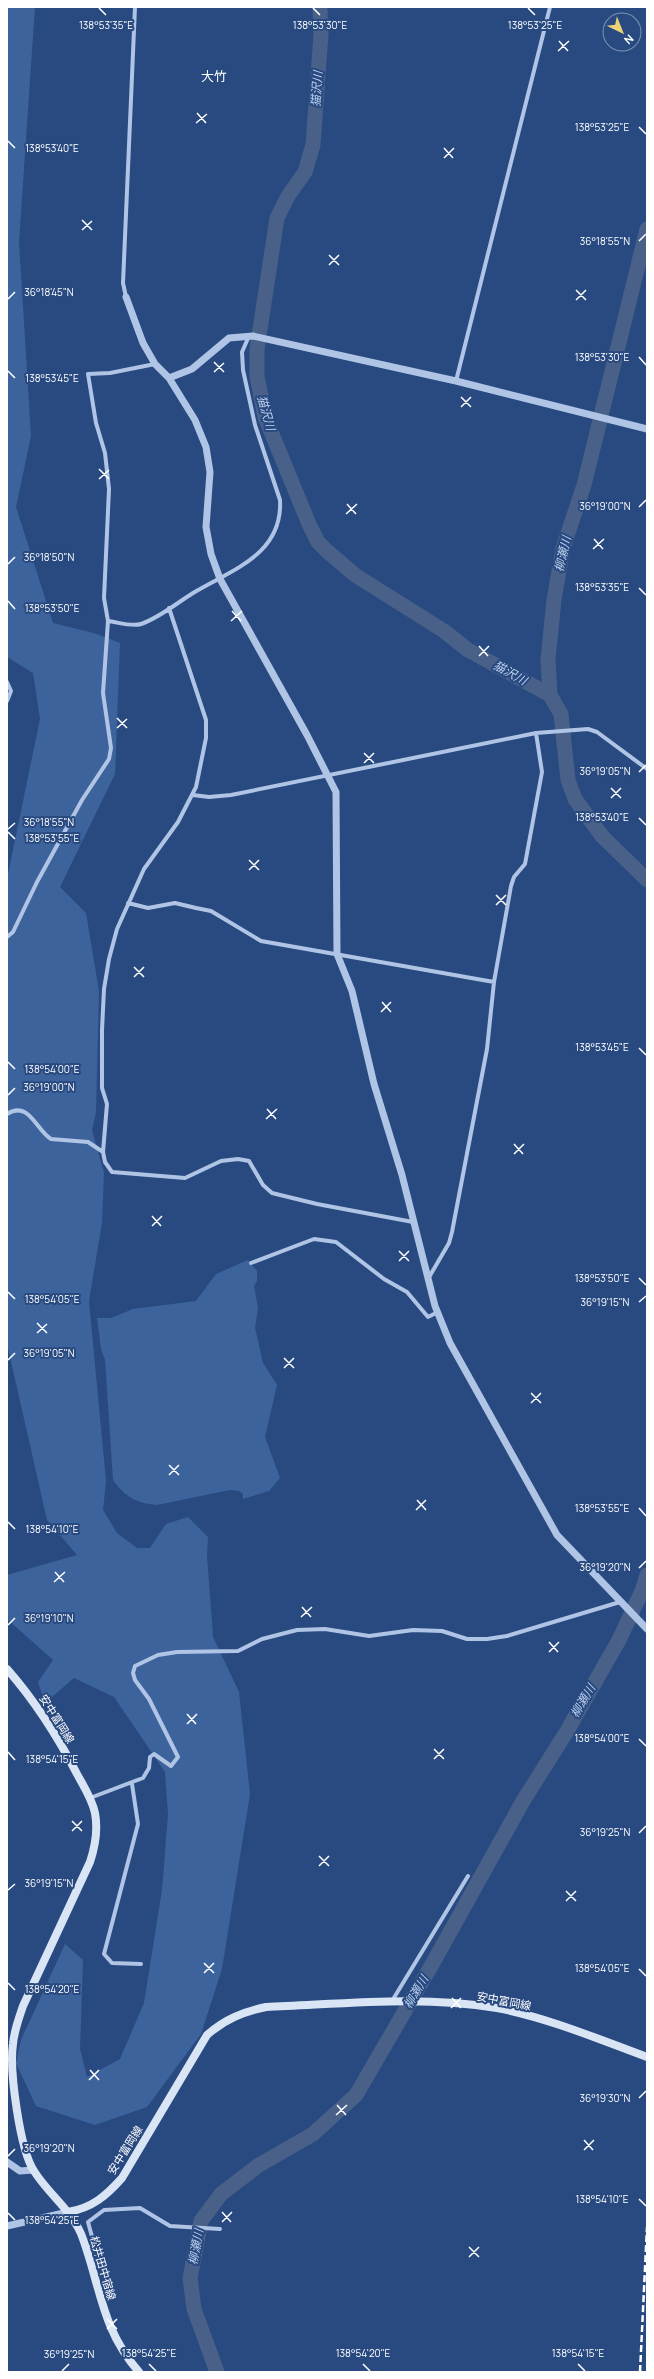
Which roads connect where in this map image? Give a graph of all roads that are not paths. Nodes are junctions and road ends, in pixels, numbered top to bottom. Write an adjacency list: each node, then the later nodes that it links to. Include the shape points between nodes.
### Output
1 (135, 7): 3 (street, via 123,283)
2 (550, 7): 7 (street)
3 (126, 297): 5 (street)
4 (251, 335): 6 (street, via 229,338 192,369); 7 (street); 9 (street, via 242,352 242,370 255,425 276,481 281,511 266,546 259,554)
5 (154, 364): 6 (street); 11 (street, via 110,374 88,374 96,423 105,454 109,489 104,598)
6 (169, 378): 9 (street, via 195,420 206,447 210,472 206,527 211,554)
7 (456, 381): 8 (street)
8 (647, 429)
9 (220, 579): 10 (street); 16 (street)
10 (169, 608): 11 (street, via 139,625); 17 (street, via 206,720 206,738)
11 (108, 621): 19 (street, via 103,692 111,748 109,759 82,800 13,932)
12 (7, 682): 13 (street, via 11,691)
13 (7, 701)
14 (536, 733): 15 (street, via 588,729 597,732); 16 (street); 21 (street, via 542,772 525,864 514,877 511,886)
15 (647, 769)
16 (328, 773): 17 (street, via 231,795); 20 (street, via 336,792)
17 (192, 795): 18 (street, via 178,822 144,869)
18 (128, 903): 20 (street, via 148,908 175,903 211,911 261,941); 23 (street, via 115,937 104,989 102,1088 107,1104)
19 (7, 937)
20 (338, 954): 21 (street); 24 (street, via 352,991 374,1084 402,1175)
21 (494, 982): 26 (street, via 487,1049 450,1243)
22 (7, 1114): 23 (street, via 20,1110 28,1113 51,1139 88,1142)
23 (103, 1152): 24 (street, via 105,1162 112,1172 168,1178 185,1178 221,1161 249,1161 263,1185 272,1193)
24 (413, 1222): 26 (street)
25 (251, 1263): 27 (street, via 314,1239 336,1242 384,1279 407,1292 428,1317)
26 (428, 1279): 27 (street)
27 (438, 1312): 28 (street, via 450,1343 557,1535)
28 (622, 1603): 29 (street); 31 (street, via 507,1636 487,1639 467,1639 442,1631 413,1630 369,1636 325,1629 297,1630 262,1639 238,1651 177,1652 153,1657 135,1666 133,1673 178,1757 171,1766 154,1754 143,1778)
29 (646, 1628)
30 (7, 1669): 32 (main road, 安中富岡線, via 37,1707)
31 (132, 1784): 32 (street); 34 (street, via 138,1824 104,1954 112,1963)
32 (90, 1798): 38 (main road, 安中富岡線, via 96,1831 90,1862 23,2006 12,2045 22,2135)
33 (468, 1876): 35 (street)
34 (141, 1964)
35 (393, 2001): 36 (main road, 安中富岡線, via 425,2001 497,2008 578,2031); 39 (main road, 安中富岡線, via 266,2007 240,2014 219,2024 207,2035 122,2178 110,2192 92,2205)
36 (647, 2057)
37 (7, 2162): 38 (street, via 20,2170)
38 (32, 2170): 39 (main road, 安中富岡線)
39 (68, 2212): 40 (street); 42 (main road, 松井田中宿線, via 78,2226)
40 (7, 2226)
41 (220, 2228): 42 (street, via 166,2225 140,2208 109,2209 97,2213 88,2222 94,2244)
42 (87, 2251): 43 (main road, 松井田中宿線, via 109,2326 122,2351)
43 (139, 2372)

